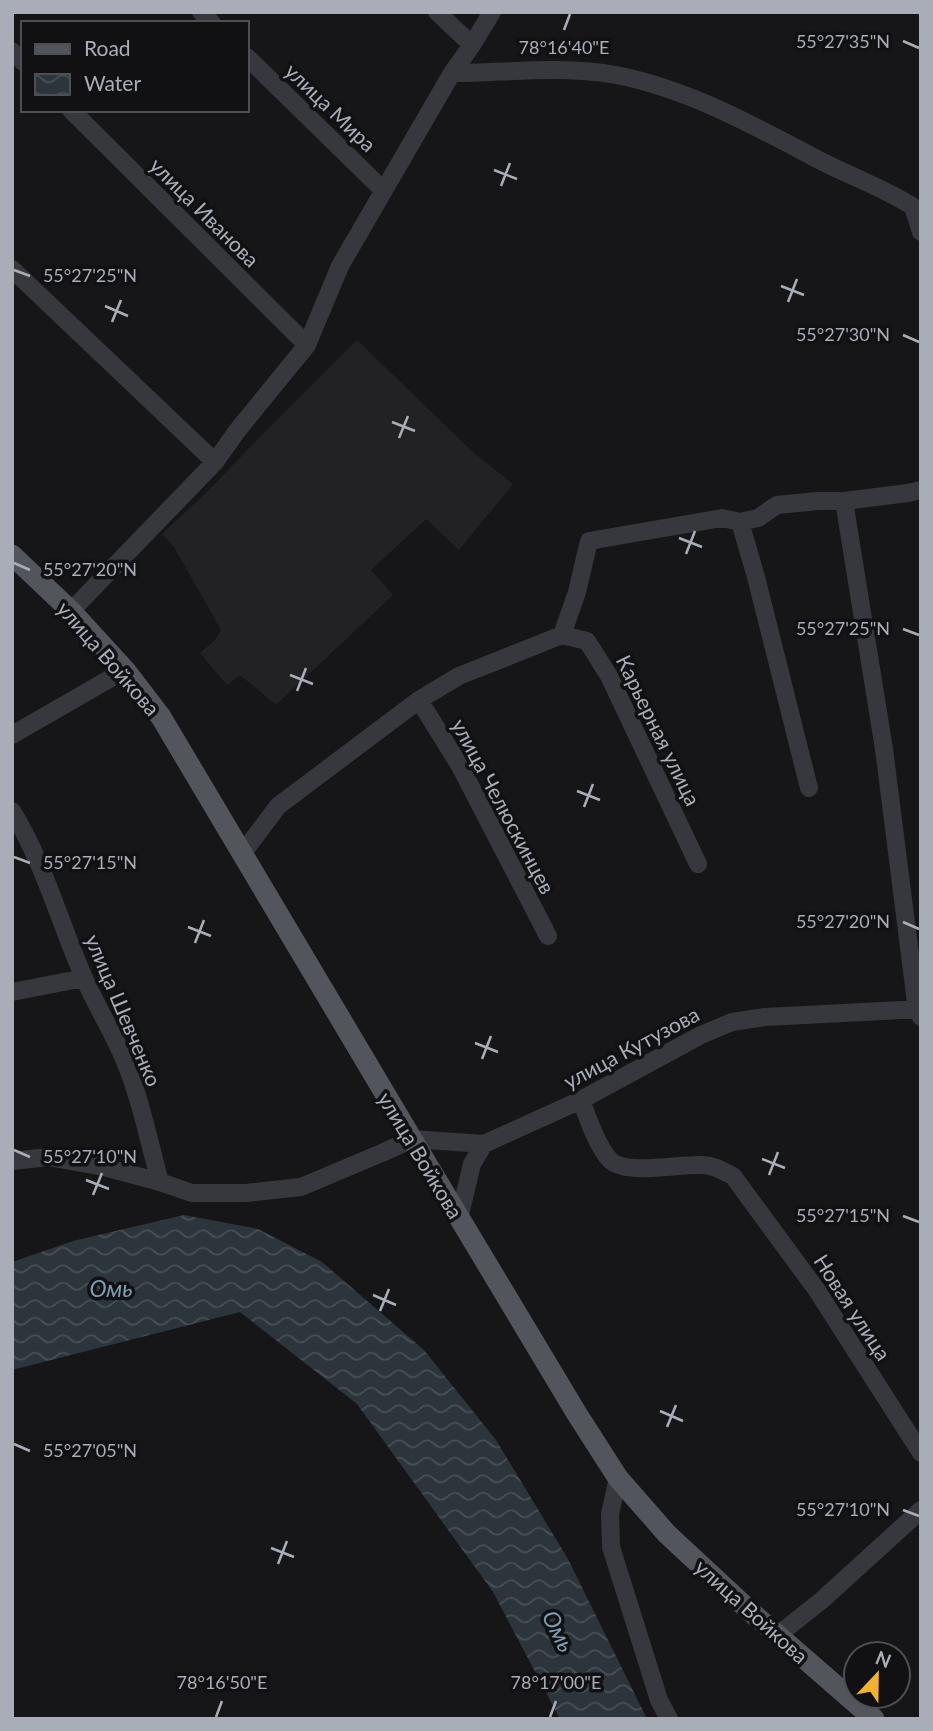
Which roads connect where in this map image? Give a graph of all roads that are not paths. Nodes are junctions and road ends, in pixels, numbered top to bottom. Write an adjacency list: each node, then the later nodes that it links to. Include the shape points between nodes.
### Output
1 (437, 12): 3 (street)
2 (492, 12): 3 (street)
3 (472, 46): 5 (street)
4 (248, 58): 7 (street, улица Мира)
5 (452, 73): 7 (street); 8 (street, via 578,71 651,84 747,123)
6 (73, 112): 11 (street, улица Иванова)
7 (383, 190): 11 (street, via 340,266)
8 (917, 209): 9 (street)
9 (921, 232)
10 (12, 268): 12 (street)
11 (307, 345): 12 (street)
12 (215, 462): 17 (street)
13 (921, 490): 14 (street)
14 (844, 501): 15 (street, via 777,505 758,518); 29 (street, via 884,749)
15 (740, 522): 18 (street, via 722,518 589,541); 22 (street)
16 (12, 555): 17 (main road, улица Войкова)
17 (71, 611): 19 (main road, улица Войкова)
18 (562, 635): 20 (street, via 459,676); 25 (street, Карьерная улица, via 587,641 609,676)
19 (125, 670): 21 (street); 24 (main road, улица Войкова, via 161,717)
20 (419, 700): 24 (street, via 278,806); 26 (street, улица Челюскинцев, via 460,766)
21 (12, 735)
22 (809, 788)
23 (12, 811): 27 (street, улица Шевченко)
24 (242, 853): 31 (main road, улица Войкова)
25 (698, 864)
26 (548, 936)
27 (84, 978): 28 (street); 34 (street, улица Шевченко, via 125,1061)
28 (12, 992)
29 (919, 1012): 30 (street, улица Кутузова, via 732,1022)
30 (581, 1100): 32 (street, улица Кутузова); 36 (street, Новая улица, via 599,1144 613,1163 630,1168 703,1165 733,1176 816,1289)
31 (412, 1139): 32 (street, улица Кутузова); 34 (street, via 301,1187 192,1193); 35 (main road, улица Войкова)
32 (484, 1144): 35 (street, via 472,1164)
33 (12, 1161): 34 (street, via 48,1157)
34 (160, 1182)
35 (460, 1219): 37 (main road, улица Войкова)
36 (921, 1452)
37 (618, 1478): 39 (main road, улица Войкова, via 667,1534); 40 (street, via 610,1514 611,1547)
38 (921, 1510): 39 (street)
39 (778, 1635): 41 (main road, улица Войкова)
40 (669, 1719)
41 (874, 1719)

